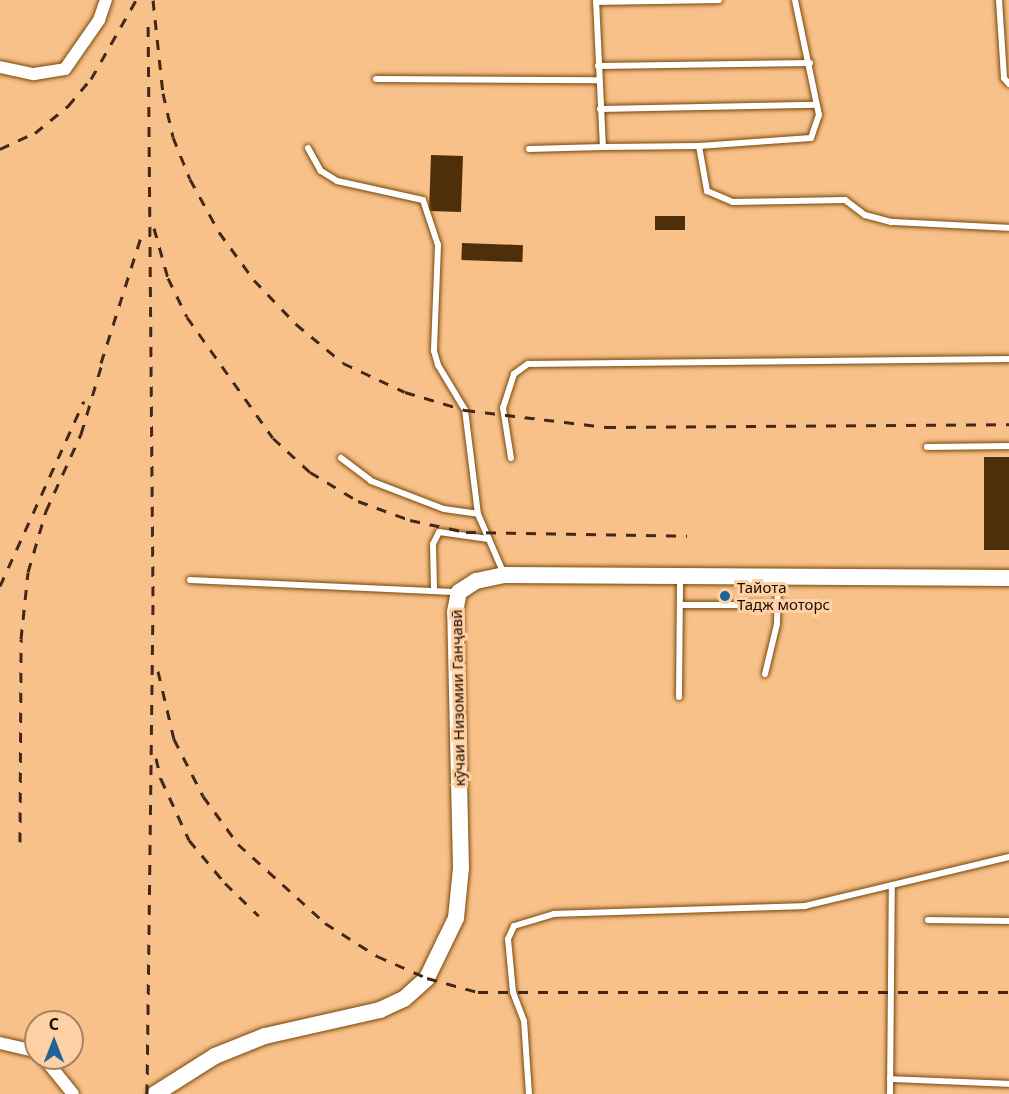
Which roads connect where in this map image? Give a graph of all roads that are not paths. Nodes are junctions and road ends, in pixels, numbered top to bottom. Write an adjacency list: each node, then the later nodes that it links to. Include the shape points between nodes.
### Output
1 (106, 0): 8 (street, via 99,20 65,69 34,74)
2 (719, 0): 5 (lane)
3 (795, 0): 6 (lane)
4 (999, 0): 11 (lane, via 1004,78)
5 (596, 1): 7 (lane)
6 (810, 63): 7 (lane); 12 (lane)
7 (598, 66): 10 (lane)
8 (0, 67)
9 (376, 79): 10 (lane)
10 (599, 80): 13 (lane)
11 (1009, 84)
12 (815, 105): 13 (lane); 14 (lane, via 819,116 811,138)
13 (600, 109): 15 (lane)
14 (699, 146): 15 (lane); 18 (lane, via 707,191 732,202 844,200 865,214 892,222)
15 (603, 147): 17 (lane)
16 (308, 148): 24 (lane, via 321,171 336,181 423,200 438,245 434,351 465,410)
17 (529, 149)
18 (1009, 228)
19 (1009, 359): 23 (lane, via 528,364 513,374 503,408)
20 (1009, 446): 21 (lane)
21 (927, 447)
22 (342, 458): 24 (lane, via 371,481 444,509)
23 (511, 458)
24 (478, 514): 25 (lane)
25 (489, 539): 26 (lane); 31 (lane, via 439,532 433,544)
26 (504, 574): 27 (main road, кӯчаи Низомии Ганҷавӣ); 32 (main road, кӯчаи Низомии Ганҷавӣ, via 476,580)
27 (680, 576): 28 (main road, кӯчаи Низомии Ганҷавӣ); 33 (lane)
28 (778, 576): 29 (main road, кӯчаи Низомии Ганҷавӣ); 35 (lane, via 777,624)
29 (1009, 578)
30 (190, 580): 31 (lane)
31 (434, 589): 32 (lane)
32 (459, 592): 47 (main road, кӯчаи Низомии Ганҷавӣ, via 455,612 461,868 456,918 427,978 404,999 380,1010 265,1036 215,1056)
33 (680, 604): 34 (lane); 36 (lane)
34 (764, 605)
35 (765, 674)
36 (679, 697)
37 (1009, 857): 38 (lane)
38 (892, 885): 44 (lane); 48 (lane, via 805,906 554,914 514,926 508,939 509,959 513,992 524,1021)
39 (928, 921): 40 (lane)
40 (1009, 921)
41 (0, 1043): 42 (street)
42 (24, 1048)
43 (54, 1070): 46 (street)
44 (890, 1079): 45 (lane); 49 (lane)
45 (1009, 1084)
46 (73, 1094)
47 (155, 1094)
48 (529, 1094)
49 (890, 1094)

